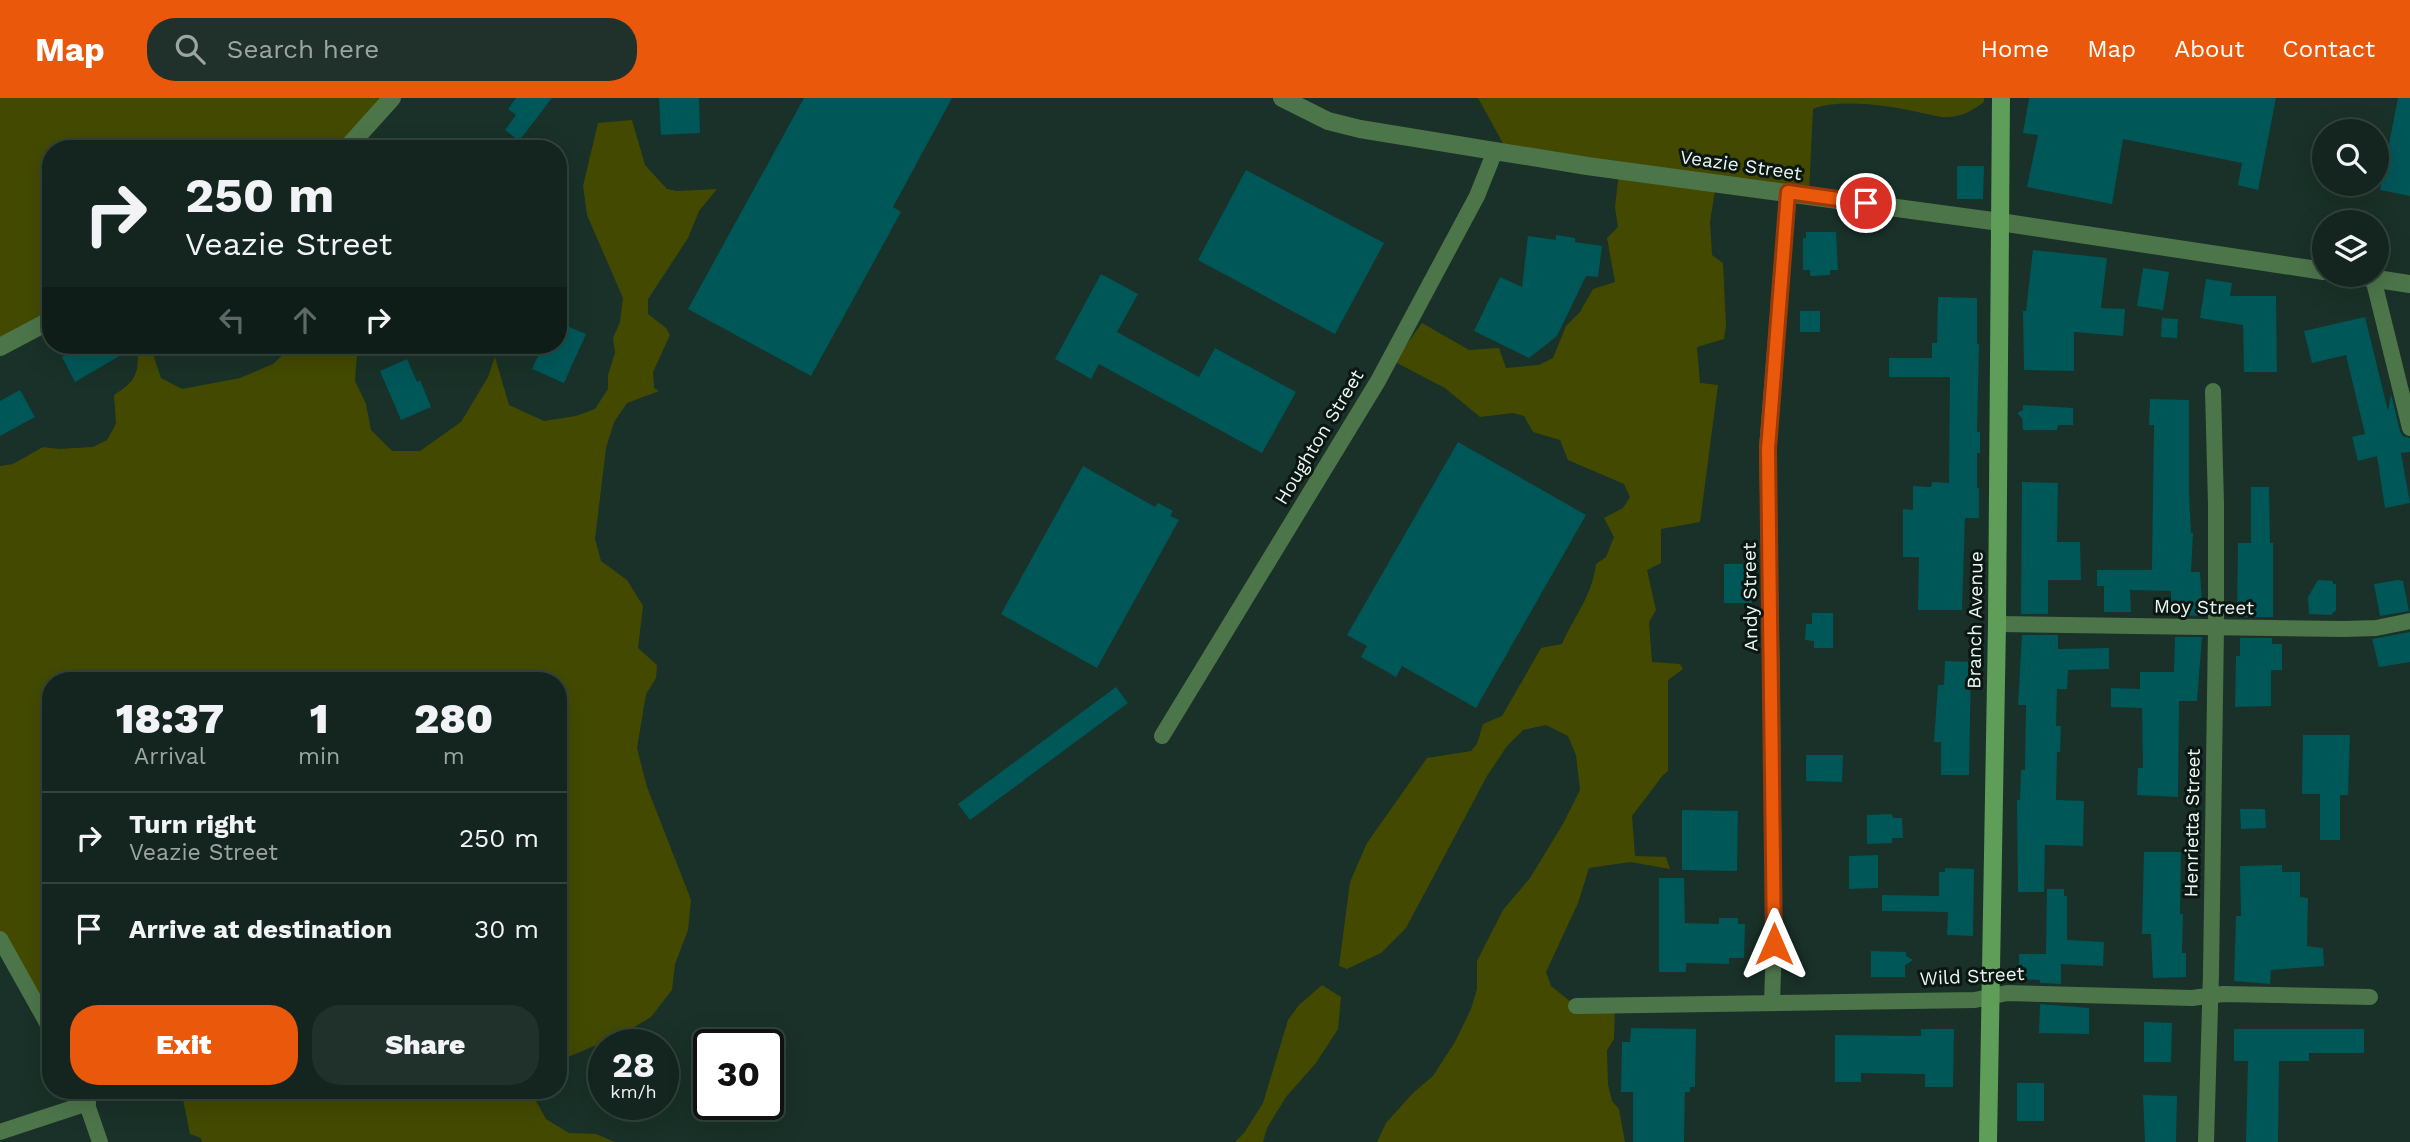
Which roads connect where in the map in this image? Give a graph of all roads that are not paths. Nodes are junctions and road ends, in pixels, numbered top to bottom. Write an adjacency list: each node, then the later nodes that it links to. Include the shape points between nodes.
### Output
1 (392, 98): 4 (street)
2 (1282, 98): 5 (street, Veazie Street, via 1328,121 1360,129)
3 (2001, 98): 7 (main road, Branch Avenue)
4 (354, 140)
5 (1495, 151): 6 (street, Veazie Street); 19 (street, Houghton Street, via 1477,196 1378,381)
6 (1788, 192): 7 (street, Veazie Street); 24 (street, Andy Street, via 1768,449)
7 (2000, 222): 8 (street, Veazie Street); 17 (main road, Branch Avenue)
8 (2312, 269)
9 (2389, 281): 10 (street)
10 (2410, 284)
11 (2374, 287): 15 (street)
12 (42, 325): 13 (street)
13 (0, 346)
14 (2213, 391): 18 (street, Henrietta Street)
15 (2410, 428)
16 (2410, 621): 18 (street, Moy Street, via 2376,628)
17 (1997, 624): 18 (street, Moy Street); 22 (main road, Branch Avenue)
18 (2216, 628): 21 (street, Henrietta Street)
19 (1162, 736)
20 (0, 939): 26 (street)
21 (2209, 996): 22 (street, Wild Street, via 2007,993); 23 (street, Wild Street); 32 (street, Henrietta Street)
22 (1990, 997): 24 (street, Wild Street); 31 (main road, Branch Avenue)
23 (2370, 998)
24 (1772, 1002): 25 (street, Wild Street)
25 (1576, 1006)
26 (42, 1014)
27 (80, 1099): 29 (street)
28 (86, 1099): 30 (street)
29 (0, 1132)
30 (100, 1142)
31 (1989, 1142)
32 (2206, 1142)

